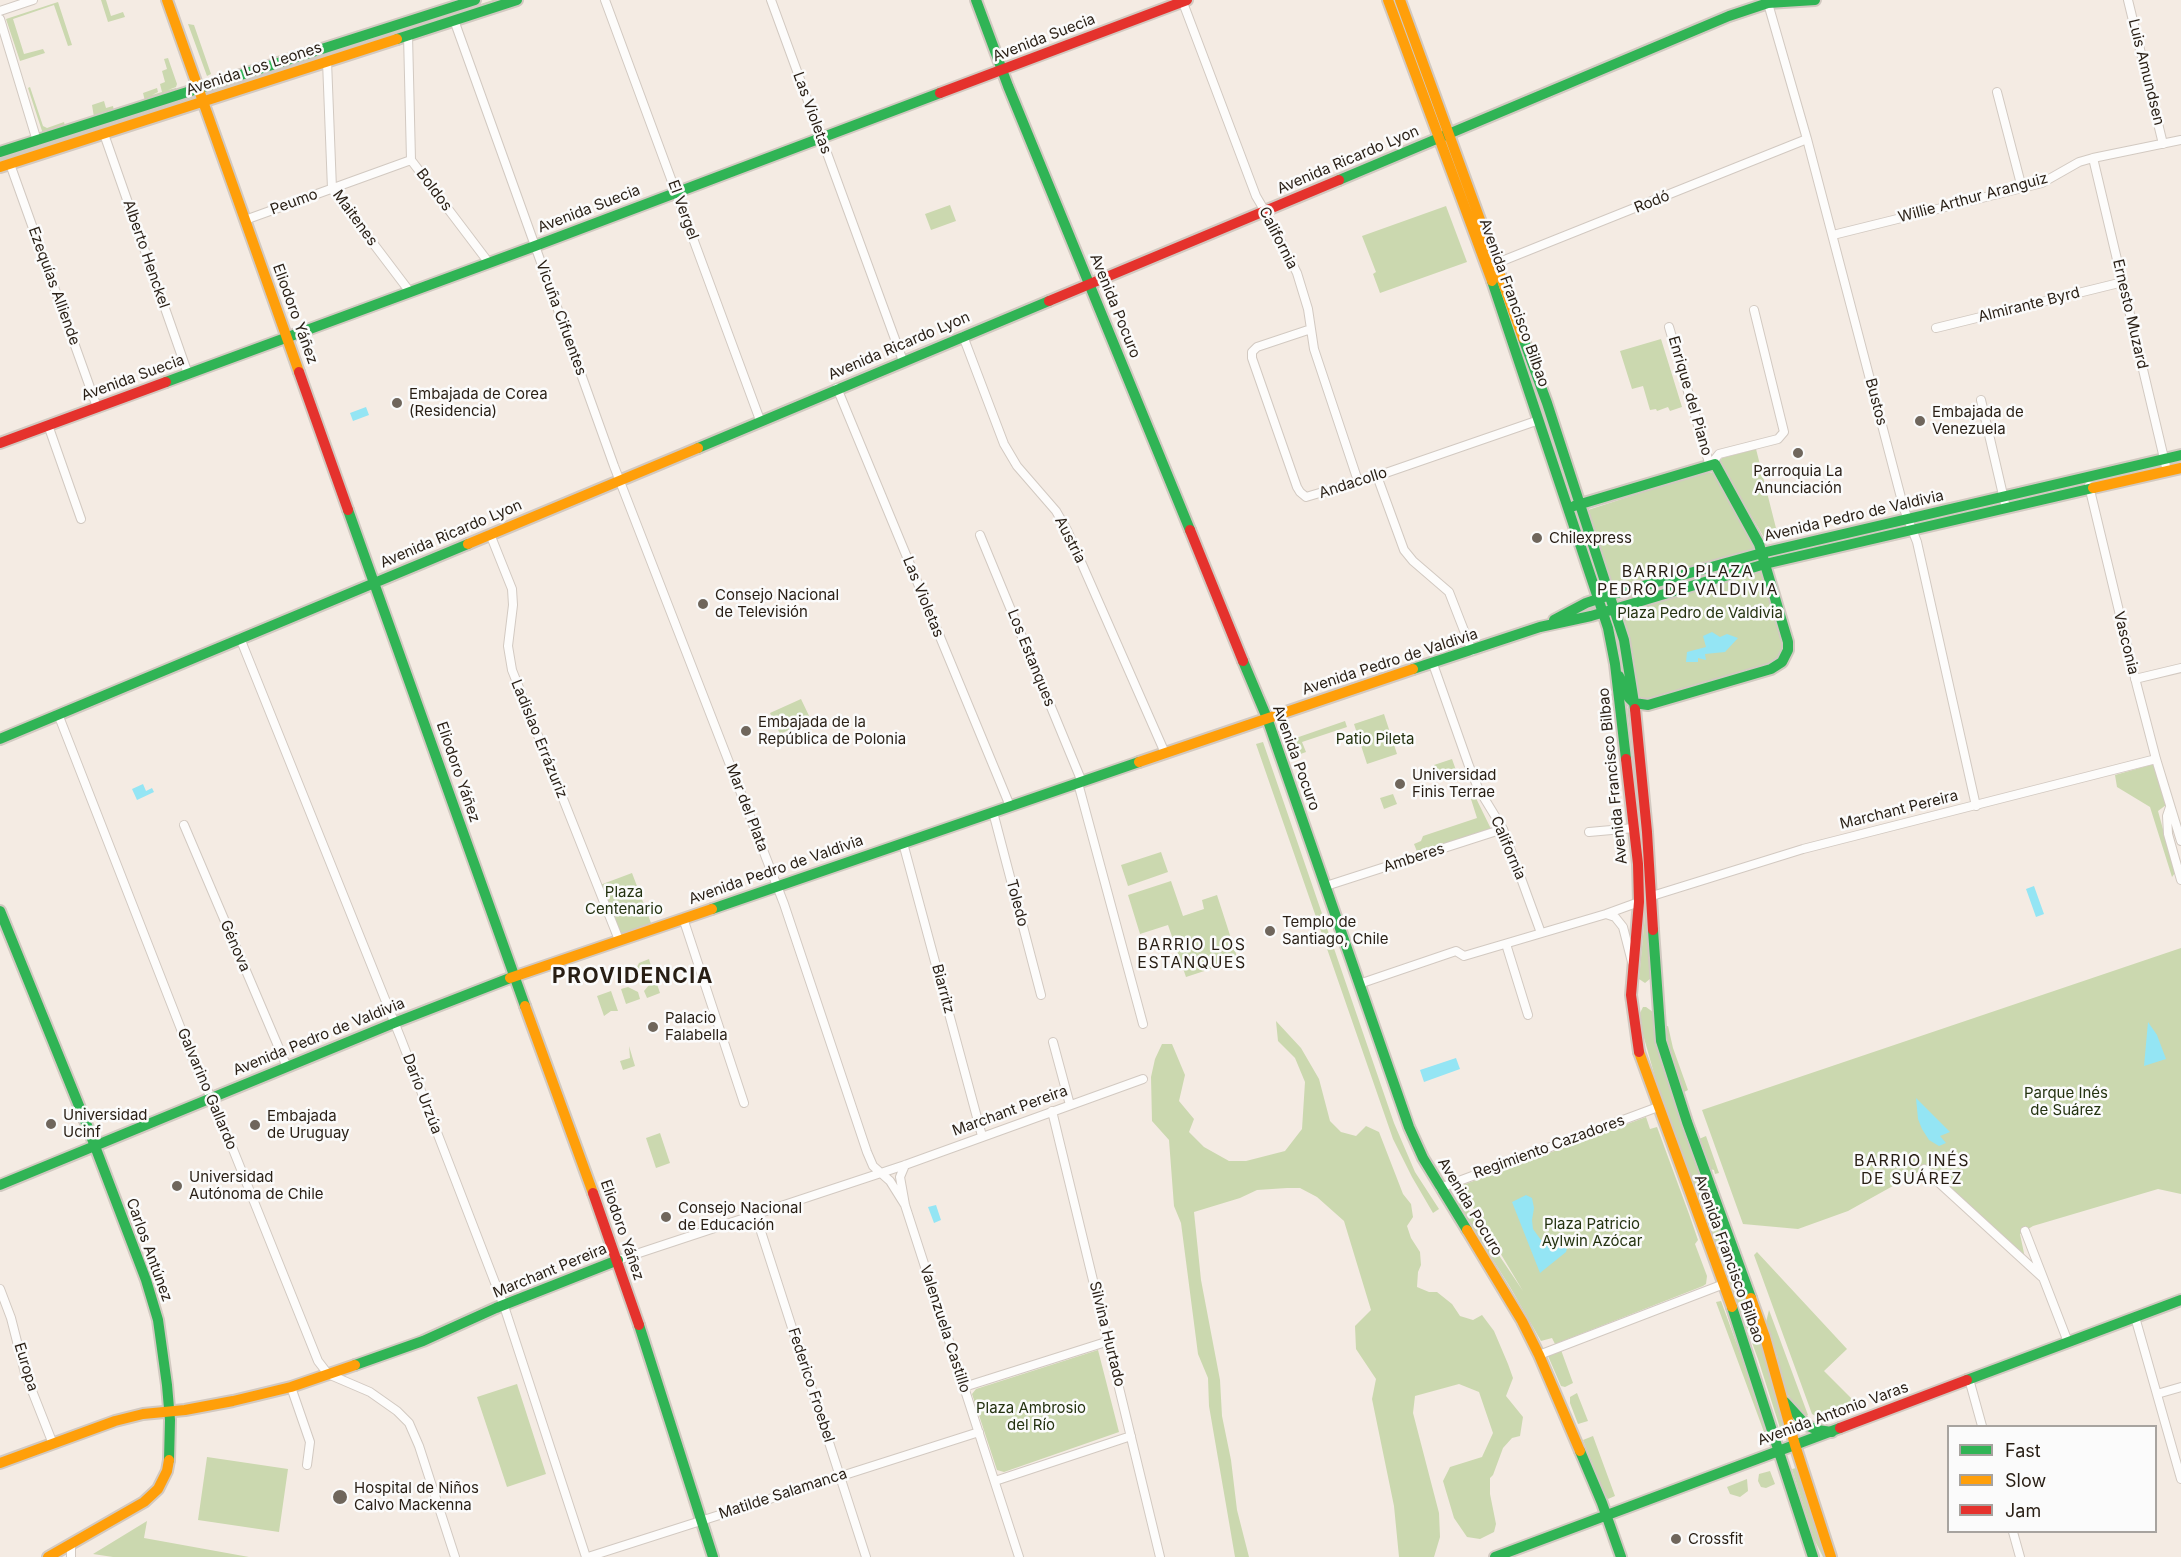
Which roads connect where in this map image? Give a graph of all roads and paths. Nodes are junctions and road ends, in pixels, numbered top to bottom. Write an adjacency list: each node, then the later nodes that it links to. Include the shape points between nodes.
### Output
1 (33, 0): 14 (street)
2 (167, 0): 20 (main road, Eliodoro Yáñez)
3 (475, 0): 20 (main road, Avenida Los Leones)
4 (517, 0): 16 (main road, Avenida Los Leones)
5 (606, 0): 36 (street, El Vergel)
6 (771, 0): 25 (street, Las Violetas)
7 (976, 0): 19 (main road, Avenida Pocuro)
8 (1184, 0): 19 (main road, Avenida Suecia); 37 (street, California, via 1256,196)
9 (1388, 0): 24 (main road, Avenida Francisco Bilbao)
10 (1400, 0): 24 (main road, Avenida Francisco Bilbao)
11 (1815, 0): 13 (main road, Avenida Ricardo Lyon)
12 (2128, 0): 29 (street, Luis Amundsen)
13 (1767, 2): 24 (main road, Avenida Ricardo Lyon); 26 (street, Bustos)
14 (0, 11)
15 (0, 19): 28 (street)
16 (454, 20): 17 (main road, Avenida Los Leones); 40 (street, Vicuña Cifuentes)
17 (408, 35): 18 (main road, Avenida Los Leones); 32 (street, Boldos)
18 (327, 61): 22 (main road, Avenida Los Leones); 35 (street, Maitenes)
19 (1002, 70): 25 (main road, Avenida Suecia); 44 (main road, Avenida Pocuro)
20 (199, 90): 22 (main road, Eliodoro Yáñez); 28 (main road, Avenida Los Leones)
21 (1997, 92): 34 (street)
22 (203, 102): 23 (main road, Avenida Los Leones); 38 (main road, Eliodoro Yáñez)
23 (104, 134): 33 (main road, Avenida Los Leones); 53 (street, Alberto Henckel)
24 (1444, 136): 37 (main road, Avenida Ricardo Lyon); 42 (main road, Avenida Francisco Bilbao); 58 (main road, Avenida Francisco Bilbao)
25 (822, 138): 36 (main road, Avenida Suecia); 52 (street, Las Violetas)
26 (1807, 139): 39 (street, Bustos); 42 (street, Rodó)
27 (2181, 140): 29 (street, Willie Arthur Aranguiz)
28 (37, 141): 30 (main road, Avenida Los Leones)
29 (2163, 144): 31 (street, Willie Arthur Aranguiz)
30 (0, 152)
31 (2093, 158): 34 (street, Willie Arthur Aranguiz); 43 (street, Ernesto Muzard)
32 (411, 160): 35 (street, Peumo); 41 (street, Boldos)
33 (5, 166): 56 (street, Ezequías Alliende)
34 (2022, 188): 39 (street, Willie Arthur Aranguiz)
35 (332, 189): 38 (street, Peumo); 45 (street, Maitenes)
36 (677, 192): 40 (main road, Avenida Suecia); 57 (street, El Vergel)
37 (1265, 211): 44 (main road, Avenida Ricardo Lyon); 49 (street, California, via 1297,273)
38 (245, 220): 51 (main road, Eliodoro Yáñez)
39 (1833, 235): 76 (street, Bustos)
40 (535, 246): 41 (main road, Avenida Suecia); 68 (street, Vicuña Cifuentes)
41 (489, 263): 45 (main road, Avenida Suecia)
42 (1497, 263): 72 (main road, Avenida Francisco Bilbao)
43 (2123, 282): 48 (street, Almirante Byrd); 62 (street, Ernesto Muzard)
44 (1089, 283): 50 (main road, Avenida Ricardo Lyon); 96 (main road, Avenida Pocuro)
45 (410, 292): 51 (main road, Avenida Suecia)
46 (1754, 310): 63 (street, via 1784,432 1778,439 1719,454)
47 (1669, 327): 63 (street, Enrique del Piano)
48 (1936, 328)
49 (1311, 329): 69 (street, California, via 1314,349); 69 (street, Andacollo, via 1257,347 1252,358 1298,490 1312,496)
50 (963, 336): 52 (main road, Avenida Ricardo Lyon); 98 (street, Austria, via 1004,444 1067,530)
51 (287, 338): 53 (main road, Avenida Suecia); 82 (main road, Eliodoro Yáñez)
52 (903, 361): 54 (main road, Avenida Ricardo Lyon)
53 (188, 374): 56 (main road, Avenida Suecia)
54 (837, 388): 57 (main road, Avenida Ricardo Lyon); 101 (street, Las Violetas)
55 (1981, 400): 71 (street)
56 (97, 407): 59 (main road, Avenida Suecia)
57 (760, 420): 68 (main road, Avenida Ricardo Lyon)
58 (1539, 420): 66 (street, Andacollo); 73 (main road, Avenida Francisco Bilbao)
59 (48, 425): 60 (main road, Avenida Suecia); 75 (street)
60 (1, 439)
61 (2181, 455): 62 (main road, Avenida Pedro de Valdivia)
62 (2164, 459): 65 (street, Ernesto Muzard); 67 (main road, Avenida Pedro de Valdivia)
63 (1712, 465): 72 (main road); 80 (main road)
64 (2181, 468): 65 (main road, Avenida Pedro de Valdivia)
65 (2167, 471): 70 (main road, Avenida Pedro de Valdivia)
66 (1377, 476): 69 (street, Andacollo); 89 (street, via 1404,550 1449,592)
67 (2087, 477): 70 (street, Vasconia); 71 (main road, Avenida Pedro de Valdivia)
68 (619, 480): 78 (main road, Avenida Ricardo Lyon); 113 (street, Mar del Plata)
69 (1358, 481)
70 (2090, 489): 74 (main road, Avenida Pedro de Valdivia); 93 (street, Vasconia)
71 (2003, 497): 74 (street); 76 (main road, Avenida Pedro de Valdivia)
72 (1580, 504): 73 (main road); 83 (main road, Avenida Francisco Bilbao)
73 (1569, 508): 84 (main road, Avenida Francisco Bilbao)
74 (2006, 508): 77 (main road, Avenida Pedro de Valdivia)
75 (81, 519)
76 (1907, 519): 77 (street, Bustos); 80 (main road, Avenida Pedro de Valdivia)
77 (1913, 530): 81 (main road, Avenida Pedro de Valdivia); 102 (street, Bustos)
78 (490, 534): 82 (main road, Avenida Ricardo Lyon); 120 (street, Ladislao Errázuriz, via 513,596 508,646 512,670)
79 (980, 535): 100 (street, Los Estanques)
80 (1762, 553): 81 (main road); 83 (main road, Avenida Pedro de Valdivia)
81 (1765, 564): 85 (main road, Avenida Pedro de Valdivia); 94 (main road, via 1788,642 1782,662 1771,669 1648,705)
82 (375, 582): 88 (main road, Avenida Ricardo Lyon); 123 (main road, Eliodoro Yáñez)
83 (1610, 595): 84 (main road, Avenida Pedro de Valdivia); 85 (main road, Avenida Francisco Bilbao)
84 (1598, 599): 86 (main road, Avenida Francisco Bilbao); 87 (main road, Avenida Pedro de Valdivia)
85 (1615, 609): 86 (main road, Avenida Pedro de Valdivia); 94 (main road, Avenida Francisco Bilbao)
86 (1603, 613): 87 (main road, Avenida Pedro de Valdivia); 91 (main road, Avenida Francisco Bilbao)
87 (1540, 627): 89 (main road, Avenida Pedro de Valdivia)
88 (240, 638): 95 (main road, Avenida Ricardo Lyon); 131 (street, Darío Urzúa)
89 (1472, 651): 90 (main road, Avenida Pedro de Valdivia)
90 (1433, 664): 96 (main road, Avenida Pedro de Valdivia); 107 (street, California, via 1478,788)
91 (1615, 664): 94 (main road, via 1623,688); 106 (main road, Avenida Francisco Bilbao)
92 (2181, 668): 93 (street)
93 (2135, 679): 99 (street, Vasconia)
94 (1634, 703): 114 (main road, Avenida Francisco Bilbao)
95 (58, 714): 97 (main road, Avenida Ricardo Lyon); 136 (street, Galvarino Gallardo, via 195,1065)
96 (1267, 718): 98 (main road, Avenida Pedro de Valdivia); 112 (main road, Avenida Pocuro)
97 (0, 739)
98 (1165, 753): 100 (main road, Avenida Pedro de Valdivia)
99 (2156, 759): 102 (street, Marchant Pereira); 103 (street, Vasconia)
100 (1080, 782): 101 (main road, Avenida Pedro de Valdivia); 132 (street, Los Estanques)
101 (1010, 806): 104 (main road, Avenida Pedro de Valdivia)
102 (1976, 806): 114 (street, Marchant Pereira, via 1803,849)
103 (2170, 807): 109 (street, Vasconia); 111 (street, Vasconia, via 2168,834)
104 (993, 812): 110 (main road, Avenida Pedro de Valdivia); 127 (street, Toledo)
105 (184, 825): 134 (street, Génova)
106 (1634, 828): 108 (street); 115 (main road, Avenida Francisco Bilbao)
107 (1503, 829): 112 (street, Amberes); 119 (street, California)
108 (1589, 832)
109 (2181, 841)
110 (903, 843): 113 (main road, Avenida Pedro de Valdivia); 141 (street, Biarritz)
111 (2181, 880)
112 (1326, 886): 126 (main road, Avenida Pocuro)
113 (778, 887): 118 (main road, Avenida Pedro de Valdivia); 145 (street, Mar del Plata, via 867,1152)
114 (1652, 896): 125 (main road, Avenida Francisco Bilbao)
115 (1639, 902): 117 (street); 122 (main road, Avenida Francisco Bilbao)
116 (0, 911): 142 (main road, Carlos Antúnez)
117 (1606, 914): 119 (street); 122 (street, via 1615,917 1623,927)
118 (683, 918): 120 (main road, Avenida Pedro de Valdivia); 137 (street)
119 (1541, 933): 121 (street)
120 (619, 940): 123 (main road, Avenida Pedro de Valdivia)
121 (1506, 944): 126 (street, via 1464,956 1456,951); 130 (street)
122 (1633, 964): 124 (main road, Avenida Francisco Bilbao)
123 (514, 977): 131 (main road, Avenida Pedro de Valdivia); 151 (main road, Eliodoro Yáñez)
124 (1632, 980): 125 (main road, via 1645,986); 129 (main road, Avenida Francisco Bilbao)
125 (1656, 982): 128 (main road, Avenida Francisco Bilbao)
126 (1359, 984): 147 (main road, Avenida Pocuro, via 1408,1127)
127 (1041, 994)
128 (1650, 1004): 129 (main road); 167 (main road, Avenida Francisco Bilbao, via 1669,1071 1765,1337)
129 (1632, 1009): 139 (main road, Avenida Francisco Bilbao, via 1638,1048)
130 (1528, 1015)
131 (394, 1023): 134 (main road, Avenida Pedro de Valdivia); 156 (street, Darío Urzúa)
132 (1143, 1024)
133 (1053, 1042): 138 (street)
134 (286, 1067): 136 (main road, Avenida Pedro de Valdivia)
135 (1143, 1078): 138 (street, Marchant Pereira)
136 (212, 1097): 142 (main road, Avenida Pedro de Valdivia); 161 (street, Galvarino Gallardo, via 318,1360)
137 (744, 1103)
138 (1070, 1105): 140 (street, Marchant Pereira)
139 (1658, 1107): 147 (street, Regimiento Cazadores); 153 (main road, Avenida Francisco Bilbao)
140 (1052, 1111): 141 (street, Marchant Pereira); 158 (street, Silvina Hurtado)
141 (982, 1136): 143 (street, Marchant Pereira)
142 (95, 1146): 146 (main road, Avenida Pedro de Valdivia); 168 (main road, Carlos Antúnez, via 153,1299)
143 (905, 1165): 145 (street, Marchant Pereira); 148 (street, Valenzuela Castillo, via 900,1177)
144 (1924, 1169): 152 (street)
145 (880, 1172): 148 (street, Valenzuela Castillo); 149 (street, Marchant Pereira)
146 (0, 1185)
147 (1440, 1188): 160 (main road, Avenida Pocuro)
148 (905, 1204): 164 (street, Valenzuela Castillo)
149 (755, 1213): 151 (street, Marchant Pereira); 179 (street, Federico Froebel)
150 (2025, 1231): 152 (street)
151 (618, 1260): 156 (main road, Marchant Pereira); 183 (main road, Eliodoro Yáñez)
152 (2042, 1277): 159 (street)
153 (1724, 1284): 160 (street); 175 (main road, Avenida Francisco Bilbao)
154 (0, 1289): 173 (street, Europa, via 25,1373)
155 (2181, 1300): 157 (main road, Avenida Antonio Varas)
156 (504, 1305): 161 (main road, Marchant Pereira, via 423,1341); 189 (street, Darío Urzúa)
157 (2135, 1317): 159 (main road, Avenida Antonio Varas); 166 (street)
158 (1108, 1341): 164 (street); 172 (street, Silvina Hurtado)
159 (2068, 1342): 162 (main road, Avenida Antonio Varas)
160 (1539, 1354): 182 (main road, Avenida Pocuro)
161 (328, 1374): 163 (main road, Marchant Pereira); 188 (street, via 370,1392 409,1423)
162 (1969, 1379): 169 (street); 171 (main road, Avenida Antonio Varas)
163 (291, 1387): 168 (main road, Marchant Pereira); 178 (street, via 310,1442)
164 (964, 1387): 170 (street, Valenzuela Castillo)
165 (2181, 1387): 166 (street)
166 (2157, 1394): 176 (street)
167 (1782, 1396): 171 (main road, via 1806,1425); 174 (main road, Avenida Francisco Bilbao)
168 (169, 1412): 173 (main road, Marchant Pereira, via 115,1420); 185 (main road, Carlos Antúnez, via 169,1460 158,1489 144,1502)
169 (1982, 1425)
170 (979, 1432): 179 (street, Matilde Salamanca); 181 (street, Valenzuela Castillo)
171 (1832, 1432): 174 (main road, Avenida Antonio Varas)
172 (1131, 1436): 181 (street); 193 (street, Silvina Hurtado)
173 (53, 1444): 177 (main road, Marchant Pereira)
174 (1795, 1445): 175 (main road, Avenida Antonio Varas); 197 (main road, Avenida Francisco Bilbao)
175 (1779, 1450): 182 (main road, Avenida Antonio Varas); 196 (main road, Avenida Francisco Bilbao)
176 (2177, 1450): 180 (street)
177 (0, 1463)
178 (307, 1465)
179 (840, 1476): 183 (street, Matilde Salamanca); 191 (street, Federico Froebel)
180 (2181, 1479)
181 (995, 1481): 192 (street, Valenzuela Castillo)
182 (1607, 1515): 194 (main road, Avenida Antonio Varas); 195 (main road, Avenida Pocuro)
183 (702, 1520): 189 (street, Matilde Salamanca); 190 (main road, Eliodoro Yáñez)
184 (2013, 1533): 198 (street)
185 (71, 1545): 186 (main road, Carlos Antúnez); 187 (street)
186 (48, 1557)
187 (71, 1557)
188 (455, 1557)
189 (587, 1557)
190 (713, 1557)
191 (866, 1557)
192 (1019, 1557)
193 (1161, 1557)
194 (1495, 1557)
195 (1621, 1557)
196 (1813, 1557)
197 (1831, 1557)
198 (2020, 1557)

